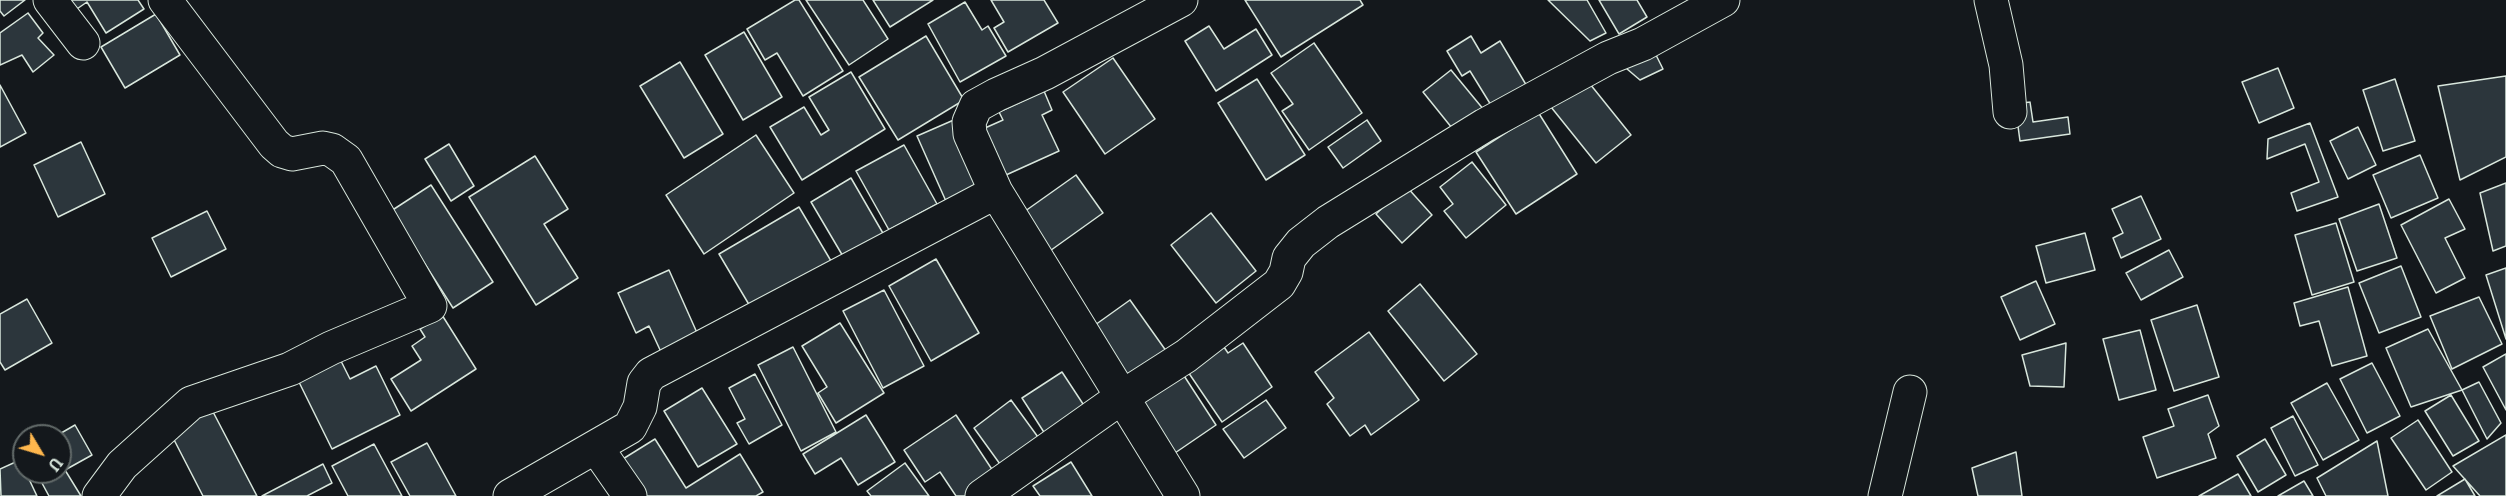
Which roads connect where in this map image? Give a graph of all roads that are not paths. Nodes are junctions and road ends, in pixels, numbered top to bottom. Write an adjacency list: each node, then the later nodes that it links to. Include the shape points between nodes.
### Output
1 (50, 0): 6 (street)
2 (165, 0): 12 (street, via 274,144 292,154 323,148 346,160 430,306 290,369 191,403 123,465)
3 (1181, 0): 8 (street, via 976,106 969,122 970,134)
4 (1723, 0): 10 (street, via 1485,125 1328,222 1301,243 1289,258 1287,272 1278,284 1186,356)
5 (1991, 0): 7 (street, via 2006,65)
6 (82, 43)
7 (2010, 112)
8 (996, 192): 10 (street); 11 (street, via 651,374 644,383 640,407 630,427)
9 (1910, 393): 17 (street)
10 (1122, 397): 15 (street); 16 (street)
11 (596, 447): 13 (street); 14 (street)
12 (99, 496)
13 (510, 496)
14 (630, 496)
15 (982, 496)
16 (1183, 496)
17 (1886, 496)

